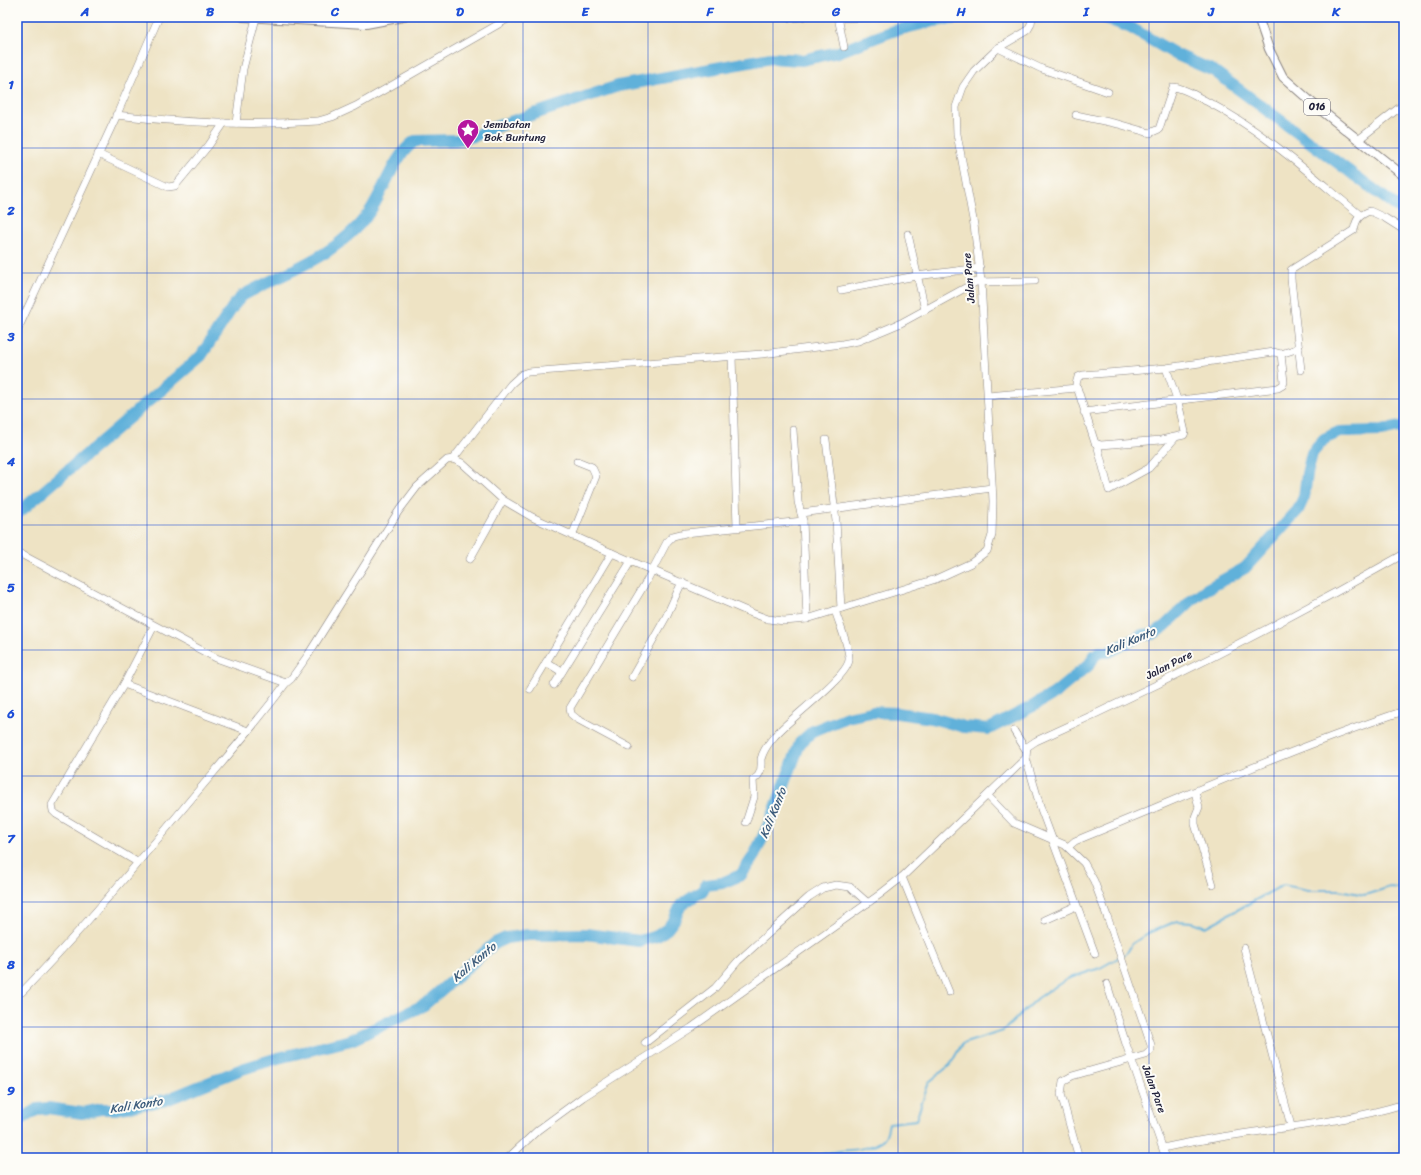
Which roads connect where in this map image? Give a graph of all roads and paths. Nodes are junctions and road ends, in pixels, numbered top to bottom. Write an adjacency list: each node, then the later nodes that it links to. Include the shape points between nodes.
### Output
1 (159, 17): 16 (street)
2 (243, 17): 8 (main road)
3 (403, 17): 8 (main road, via 366,24)
4 (511, 17): 19 (street, via 356,106 332,117 318,121)
5 (802, 17): 9 (street)
6 (878, 17): 10 (street)
7 (1258, 17): 20 (main road, 016, via 1268,50 1283,76)
8 (256, 18): 19 (street, via 243,69)
9 (790, 18)
10 (839, 18): 12 (street)
11 (1031, 21): 13 (street, Jalan Pare, via 1024,33)
12 (844, 47)
13 (998, 48): 14 (street, via 1042,69); 26 (street, Jalan Pare, via 974,70 963,87 956,107 957,134)
14 (1108, 92)
15 (1404, 104): 20 (street)
16 (116, 115): 18 (street, via 155,120); 21 (street)
17 (1076, 115): 23 (street, via 1150,133 1159,129 1173,87 1183,88 1229,113 1264,137)
18 (224, 123): 19 (street); 21 (street, via 210,145 172,187)
19 (236, 123)
20 (1358, 140): 22 (main road, 016)
21 (98, 154): 32 (street)
22 (1404, 176)
23 (1360, 215): 24 (street, via 1370,211); 33 (street, via 1354,230 1290,271)
24 (1404, 230)
25 (908, 234): 27 (street)
26 (980, 268): 27 (street); 28 (street, Jalan Pare)
27 (916, 276): 30 (street); 31 (street)
28 (981, 281): 29 (street); 31 (street); 39 (street, Jalan Pare)
29 (1035, 281)
30 (841, 290)
31 (925, 310): 35 (street, via 902,323 858,340 816,349)
32 (17, 331)
33 (1299, 348): 34 (street); 37 (street)
34 (1281, 354): 36 (street, via 1274,352); 40 (street, via 1284,382 1282,387)
35 (732, 356): 46 (street, via 522,374 511,384); 53 (street)
36 (1166, 368): 38 (street, via 1082,375 1076,381); 40 (street)
37 (1301, 370)
38 (1077, 388): 39 (street); 41 (street)
39 (988, 396): 48 (street, Jalan Pare)
40 (1178, 402): 41 (street); 43 (street, via 1185,432)
41 (1084, 412): 45 (street)
42 (793, 430): 51 (street)
43 (1175, 438): 45 (street); 45 (street, via 1149,468 1109,490)
44 (826, 440): 50 (street)
45 (1097, 444)
46 (453, 459): 49 (street, Jalan Pare, via 466,466); 68 (street, via 443,462 411,495 308,655)
47 (577, 461): 54 (street, via 592,467 596,476)
48 (992, 488): 50 (street); 62 (street, Jalan Pare, via 990,545 982,557 936,579)
49 (503, 500): 54 (street, Jalan Pare); 58 (street)
50 (834, 509): 51 (street); 62 (street)
51 (801, 513): 52 (street)
52 (803, 522): 53 (street); 63 (street)
53 (737, 527): 60 (street, via 673,536 662,549)
54 (572, 536): 56 (street, Jalan Pare)
55 (17, 552): 64 (street)
56 (612, 553): 59 (street, Jalan Pare); 65 (street)
57 (1404, 554): 76 (street, Jalan Pare, via 1307,608 1125,701 1036,741 1030,745)
58 (470, 559)
59 (631, 561): 60 (street, Jalan Pare); 66 (street)
60 (653, 570): 61 (street, Jalan Pare); 75 (street, via 570,708 571,714 577,719)
61 (682, 582): 63 (street, Jalan Pare, via 768,619 784,621); 67 (street, via 666,617)
62 (838, 609): 63 (street, Jalan Pare); 79 (street, via 849,655 848,665 831,687 792,718 764,750 761,768 753,780 754,797)
63 (807, 618)
64 (154, 626): 68 (street, via 216,658); 69 (street)
65 (546, 662): 66 (street); 71 (street)
66 (562, 672): 70 (street)
67 (632, 677)
68 (286, 683): 73 (street)
69 (124, 684): 73 (street); 82 (street, via 58,794 52,809 63,819)
70 (554, 685)
71 (530, 690)
72 (1404, 711): 77 (street, via 1253,766)
73 (248, 731): 82 (street)
74 (1014, 731): 76 (street)
75 (629, 747)
76 (1026, 754): 78 (street, Jalan Pare); 80 (street)
77 (1195, 792): 81 (street, via 1075,841); 84 (street, via 1199,807 1195,824)
78 (988, 796): 80 (street, via 1014,823); 83 (street, Jalan Pare)
79 (746, 822)
80 (1052, 838): 81 (street); 86 (street)
81 (1068, 847): 94 (street, Jalan Pare, via 1090,872 1151,1048 1149,1054)
82 (137, 862): 91 (street)
83 (902, 877): 85 (street, Jalan Pare); 92 (street)
84 (1213, 885)
85 (868, 903): 93 (street, via 850,887 836,885 823,888 809,897 738,961 715,988); 98 (street, Jalan Pare, via 691,1028 583,1097 538,1130)
86 (1076, 906): 87 (street); 89 (street)
87 (1045, 920)
88 (1244, 948): 96 (street)
89 (1095, 954)
90 (1107, 984): 94 (street)
91 (22, 992)
92 (949, 992)
93 (644, 1043)
94 (1132, 1060): 97 (street, Jalan Pare); 99 (street, via 1067,1078 1062,1084 1061,1094)
95 (1404, 1104): 96 (street)
96 (1291, 1126): 97 (street)
97 (1163, 1148): 100 (street, Jalan Pare)
98 (508, 1158)
99 (1079, 1158)
100 (1166, 1158)

